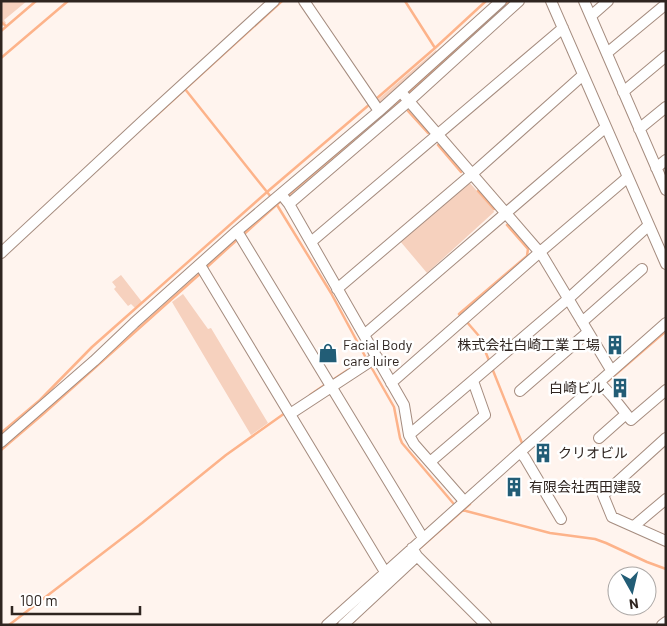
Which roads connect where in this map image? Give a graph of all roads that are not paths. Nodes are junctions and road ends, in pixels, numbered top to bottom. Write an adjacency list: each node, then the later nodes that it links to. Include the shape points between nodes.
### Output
1 (274, 1): 32 (street)
2 (304, 1): 17 (street)
3 (501, 1): 15 (street)
4 (518, 1): 15 (street)
5 (551, 1): 10 (street)
6 (584, 1): 9 (street)
7 (608, 1): 9 (street)
8 (666, 4): 11 (street)
9 (590, 16): 11 (street)
10 (563, 28): 13 (street); 20 (street)
11 (607, 53): 14 (street)
12 (666, 56): 14 (street)
13 (583, 76): 18 (street); 23 (street)
14 (623, 92): 19 (street)
15 (405, 96): 17 (street); 20 (street); 26 (street)
16 (666, 107): 19 (street)
17 (379, 112): 26 (street)
18 (606, 127): 24 (street); 27 (street)
19 (640, 129): 22 (street)
20 (437, 134): 23 (street); 30 (street)
21 (666, 160): 22 (street)
22 (656, 168): 25 (street)
23 (472, 174): 27 (street); 36 (street)
24 (628, 177): 28 (street); 31 (street)
25 (666, 190)
26 (285, 199): 29 (street); 30 (street)
27 (506, 213): 31 (street); 41 (street)
28 (649, 225): 33 (street); 37 (street)
29 (240, 235): 34 (street); 46 (street)
30 (311, 242): 36 (street)
31 (540, 252): 37 (street); 45 (street)
32 (1, 253)
33 (666, 264)
34 (202, 268): 50 (street); 55 (street, via 134,323)
35 (642, 268): 38 (street)
36 (337, 288): 41 (street)
37 (568, 299): 38 (street); 44 (street)
38 (582, 322): 40 (street)
39 (666, 323): 43 (street)
40 (588, 332): 43 (street); 49 (street)
41 (364, 335): 42 (street)
42 (372, 361): 45 (street); 46 (street)
43 (611, 370): 47 (street)
44 (473, 381): 52 (street); 57 (street, via 485,415)
45 (391, 382): 52 (street, via 404,405)
46 (330, 384): 50 (street); 62 (street)
47 (602, 385): 51 (street); 56 (street)
48 (666, 390): 51 (street, via 631,420)
49 (520, 391)
50 (288, 412): 65 (street)
51 (626, 414): 53 (street)
52 (409, 435): 57 (street)
53 (599, 438)
54 (666, 438): 61 (street, via 603,496 612,516)
55 (1, 442)
56 (522, 454): 59 (street); 60 (street)
57 (430, 462): 59 (street)
58 (666, 499): 61 (street)
59 (464, 501): 62 (street)
60 (561, 519)
61 (634, 526): 63 (street)
62 (423, 538): 64 (street)
63 (666, 541)
64 (414, 553): 65 (street); 68 (street); 69 (street)
65 (385, 572): 67 (street)
66 (666, 622): 70 (street)
67 (327, 625)
68 (343, 625)
69 (486, 625)
70 (662, 625)

